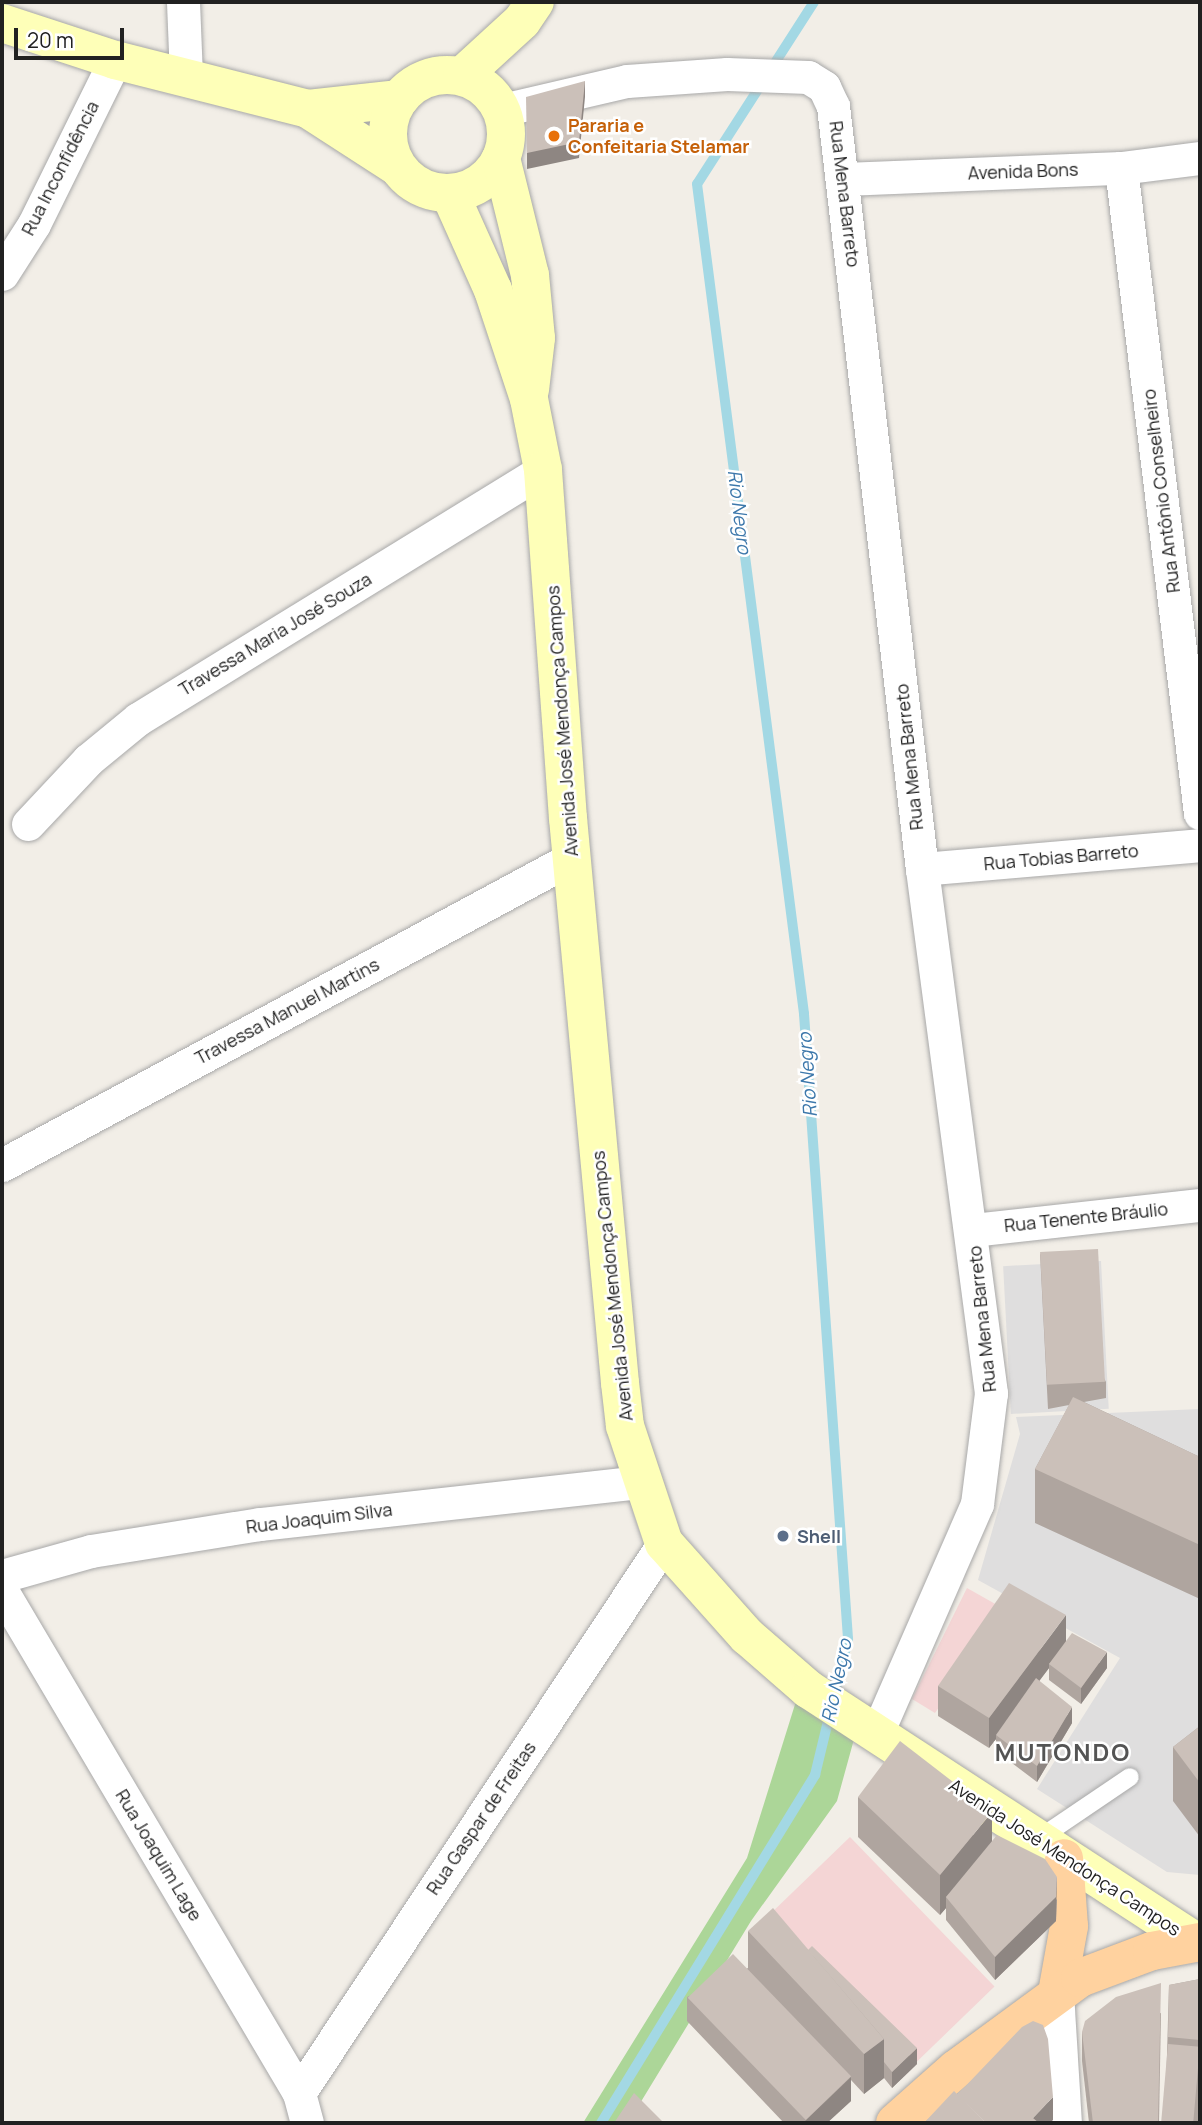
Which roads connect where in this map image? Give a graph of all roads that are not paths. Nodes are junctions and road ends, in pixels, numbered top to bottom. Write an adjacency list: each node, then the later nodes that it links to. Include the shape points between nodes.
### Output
1 (183, 2): 6 (street)
2 (528, 11): 5 (main road); 8 (main road)
3 (2, 23): 4 (main road)
4 (115, 60): 6 (main road); 16 (street, Rua Inconfidência, via 34,223)
5 (462, 76): 7 (main road, via 439,75 416,83); 8 (main road)
6 (186, 78): 9 (main road)
7 (399, 99): 9 (main road); 12 (main road, via 389,120 388,144)
8 (499, 105): 10 (main road, via 506,143); 14 (street, Rua Mena Barreto, via 627,81 727,74 808,77 824,87 833,106)
9 (308, 109): 12 (main road)
10 (502, 158): 15 (main road, via 489,177 471,189); 17 (main road, Avenida José Mendonça Campos, via 530,275 536,338)
11 (1200, 158): 13 (street, Avenida Bons)
12 (396, 166): 15 (main road, via 419,187)
13 (1121, 168): 14 (street, Avenida Bons); 19 (street, Rua Antônio Conselheiro)
14 (844, 178): 23 (street, Rua Mena Barreto)
15 (450, 194): 17 (main road, Avenida José Mendonça Campos, via 494,290)
16 (2, 274)
17 (529, 398): 18 (main road, Avenida José Mendonça Campos)
18 (543, 470): 20 (street, Travessa Maria José Souza, via 138,719 88,760); 22 (main road, Avenida José Mendonça Campos)
19 (1200, 813)
20 (28, 824)
21 (1200, 845): 23 (street, Rua Tobias Barreto)
22 (572, 858): 24 (street, Travessa Manuel Martins); 27 (main road, Avenida José Mendonça Campos, via 620,1383 625,1426)
23 (922, 869): 26 (street, Rua Mena Barreto)
24 (2, 1165)
25 (1200, 1205): 26 (street, Rua Tenente Bráulio)
26 (972, 1230): 31 (street, Rua Mena Barreto, via 991,1393 976,1504)
27 (641, 1482): 28 (main road, Avenida José Mendonça Campos); 29 (street, Rua Joaquim Silva, via 260,1524 91,1551)
28 (664, 1543): 31 (main road, Avenida José Mendonça Campos, via 747,1636 808,1689); 36 (street, Rua Gaspar de Freitas)
29 (2, 1576)
30 (2, 1591): 36 (street, Rua Joaquim Lage)
31 (868, 1729): 33 (main road, Avenida José Mendonça Campos)
32 (1129, 1777): 33 (lane)
33 (1050, 1849): 34 (main road, Avenida José Mendonça Campos); 35 (main road, via 1069,1926)
34 (1198, 1942): 35 (main road, via 1117,1963)
35 (1057, 1993): 37 (main road, via 956,2069); 38 (street)
36 (303, 2108)
37 (895, 2123)
38 (1065, 2123)

